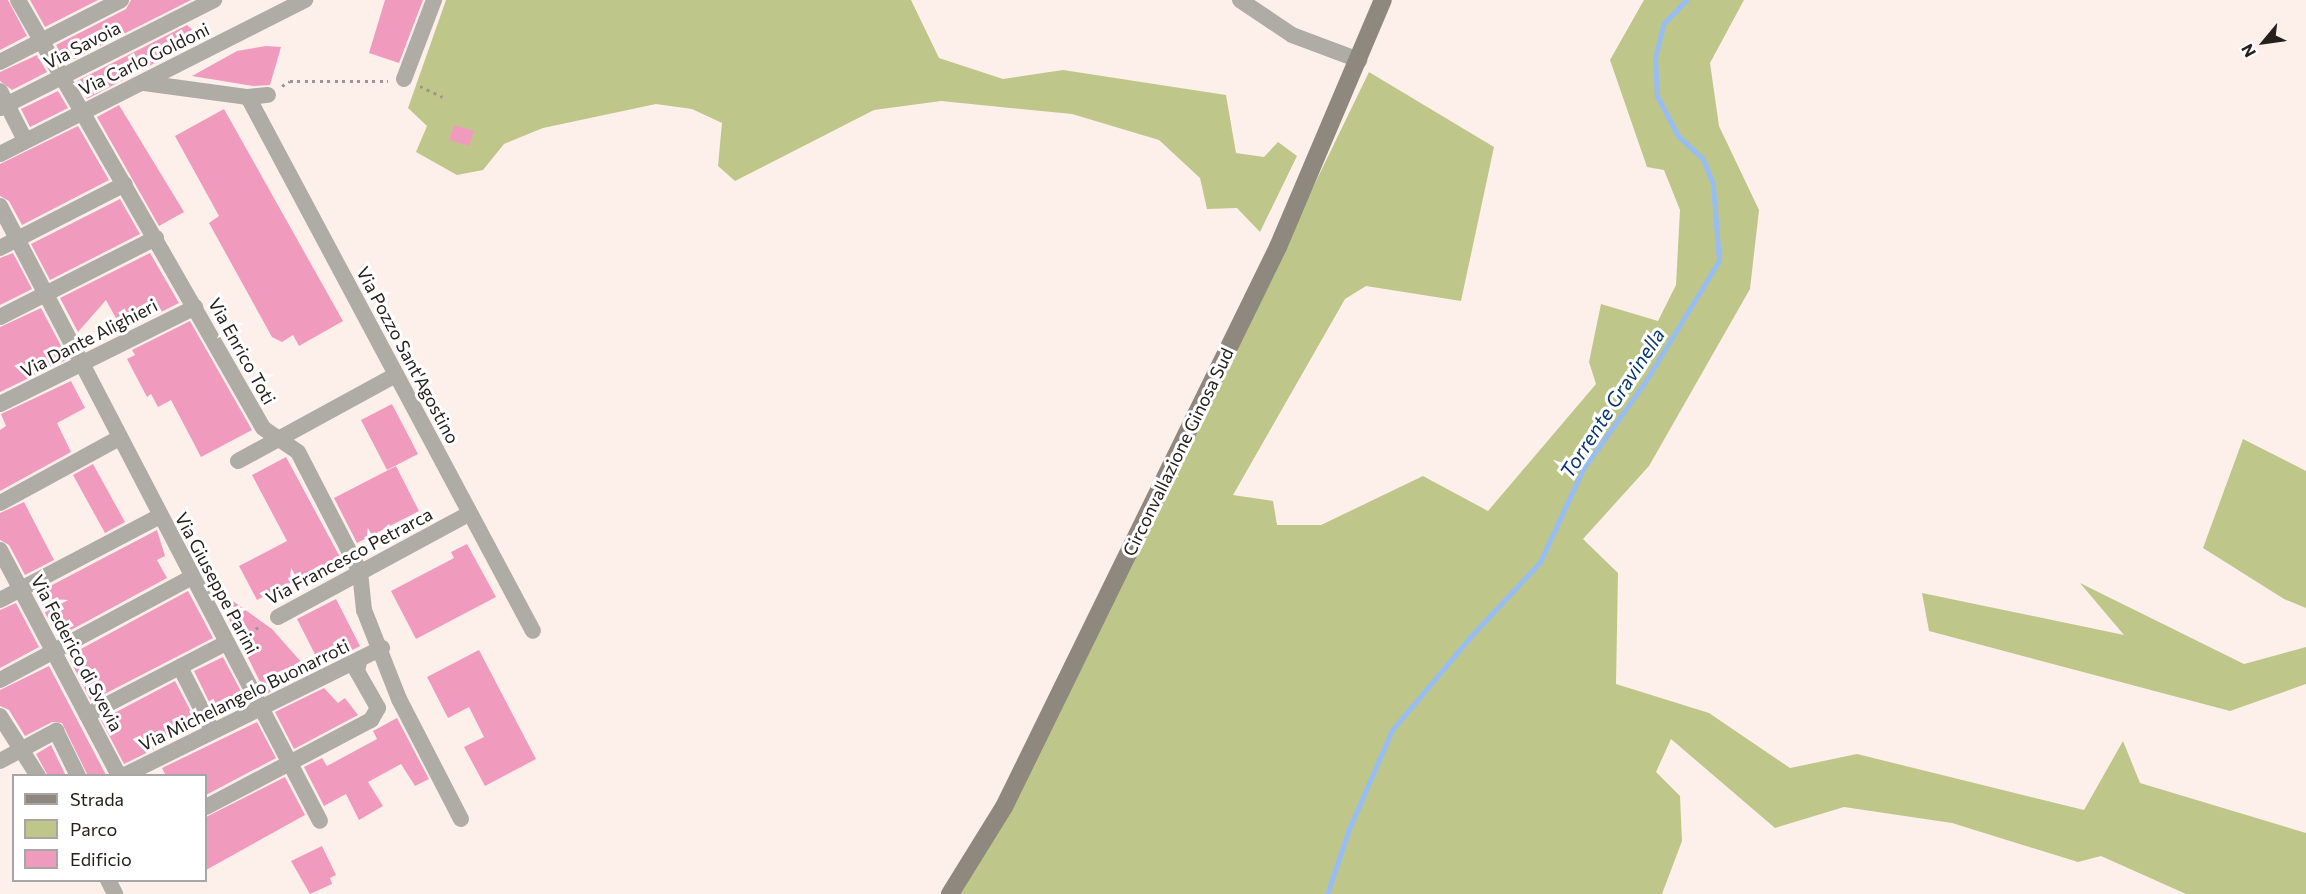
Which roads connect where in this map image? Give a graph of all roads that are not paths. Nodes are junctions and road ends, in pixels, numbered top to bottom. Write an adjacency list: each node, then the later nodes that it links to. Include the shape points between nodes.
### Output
1 (18, 0): 8 (street, Via Enrico Toti)
2 (121, 0): 8 (street)
3 (213, 0): 11 (street, Via Savoia)
4 (305, 0): 13 (street, Via Carlo Goldoni)
5 (434, 0): 12 (street)
6 (1240, 0): 9 (street, via 1292,35)
7 (1383, 0): 9 (main road, Circonvallazione Ginosa Sud)
8 (41, 41): 10 (street); 11 (street, Via Enrico Toti)
9 (1359, 60): 64 (main road, Circonvallazione Ginosa Sud, via 1257,291 1004,807)
10 (0, 62)
11 (62, 77): 16 (street, Via Savoia); 17 (street, Via Enrico Toti)
12 (404, 79)
13 (144, 83): 15 (street); 17 (street, Via Carlo Goldoni)
14 (268, 95): 15 (street)
15 (248, 97): 29 (street, Via Pozzo Sant'Agostino)
16 (2, 101): 18 (street)
17 (82, 111): 18 (street, Via Carlo Goldoni); 20 (street, Via Enrico Toti)
18 (26, 140): 19 (street, Via Carlo Goldoni)
19 (0, 154)
20 (125, 184): 22 (street, Via Enrico Toti); 23 (street)
21 (0, 206): 23 (street, Via Giuseppe Parini)
22 (156, 238): 25 (street); 26 (street, Via Enrico Toti)
23 (18, 239): 24 (street); 25 (street, Via Giuseppe Parini)
24 (0, 248)
25 (47, 294): 27 (street); 28 (street, Via Giuseppe Parini)
26 (195, 307): 28 (street, Via Dante Alighieri); 32 (street, Via Enrico Toti, via 263,428)
27 (0, 317)
28 (80, 363): 30 (street, Via Dante Alighieri); 31 (street, Via Giuseppe Parini)
29 (396, 375): 32 (street); 35 (street, Via Pozzo Sant'Agostino)
30 (0, 404)
31 (119, 438): 34 (street); 36 (street, Via Giuseppe Parini)
32 (281, 438): 33 (street); 38 (street, Via Enrico Toti, via 298,452)
33 (238, 461)
34 (0, 503)
35 (470, 513): 38 (street, Via Francesco Petrarca); 43 (street, Via Pozzo Sant'Agostino)
36 (160, 516): 39 (street, Via Giuseppe Parini); 40 (street)
37 (0, 550): 40 (street, Via Federico di Svevia)
38 (360, 572): 42 (street, Via Francesco Petrarca); 45 (street, Via Enrico Toti, via 364,610)
39 (192, 578): 44 (street, Via Giuseppe Parini); 46 (street)
40 (21, 589): 41 (street); 46 (street, Via Federico di Svevia)
41 (0, 600)
42 (278, 617)
43 (533, 631)
44 (226, 643): 48 (street); 50 (street, Via Giuseppe Parini)
45 (382, 648): 47 (street, Via Michelangelo Buonarroti); 62 (street, Via Enrico Toti, via 399,699)
46 (53, 651): 49 (street); 52 (street, Via Federico di Svevia)
47 (359, 662): 50 (street, Via Michelangelo Buonarroti); 56 (street, via 357,671 378,708 371,720)
48 (180, 667): 52 (street); 53 (street)
49 (0, 680)
50 (259, 706): 53 (street, Via Michelangelo Buonarroti); 56 (street, Via Giuseppe Parini)
51 (0, 716): 54 (street)
52 (87, 716): 59 (street, Via Federico di Svevia)
53 (212, 730): 60 (street, Via Michelangelo Buonarroti)
54 (20, 751): 55 (street); 57 (street); 58 (street, via 56,731)
55 (0, 762)
56 (289, 763): 61 (street); 63 (street, Via Giuseppe Parini)
57 (37, 774)
58 (77, 774)
59 (120, 774)
60 (125, 774)
61 (207, 806)
62 (461, 819)
63 (320, 821)
64 (950, 894)

